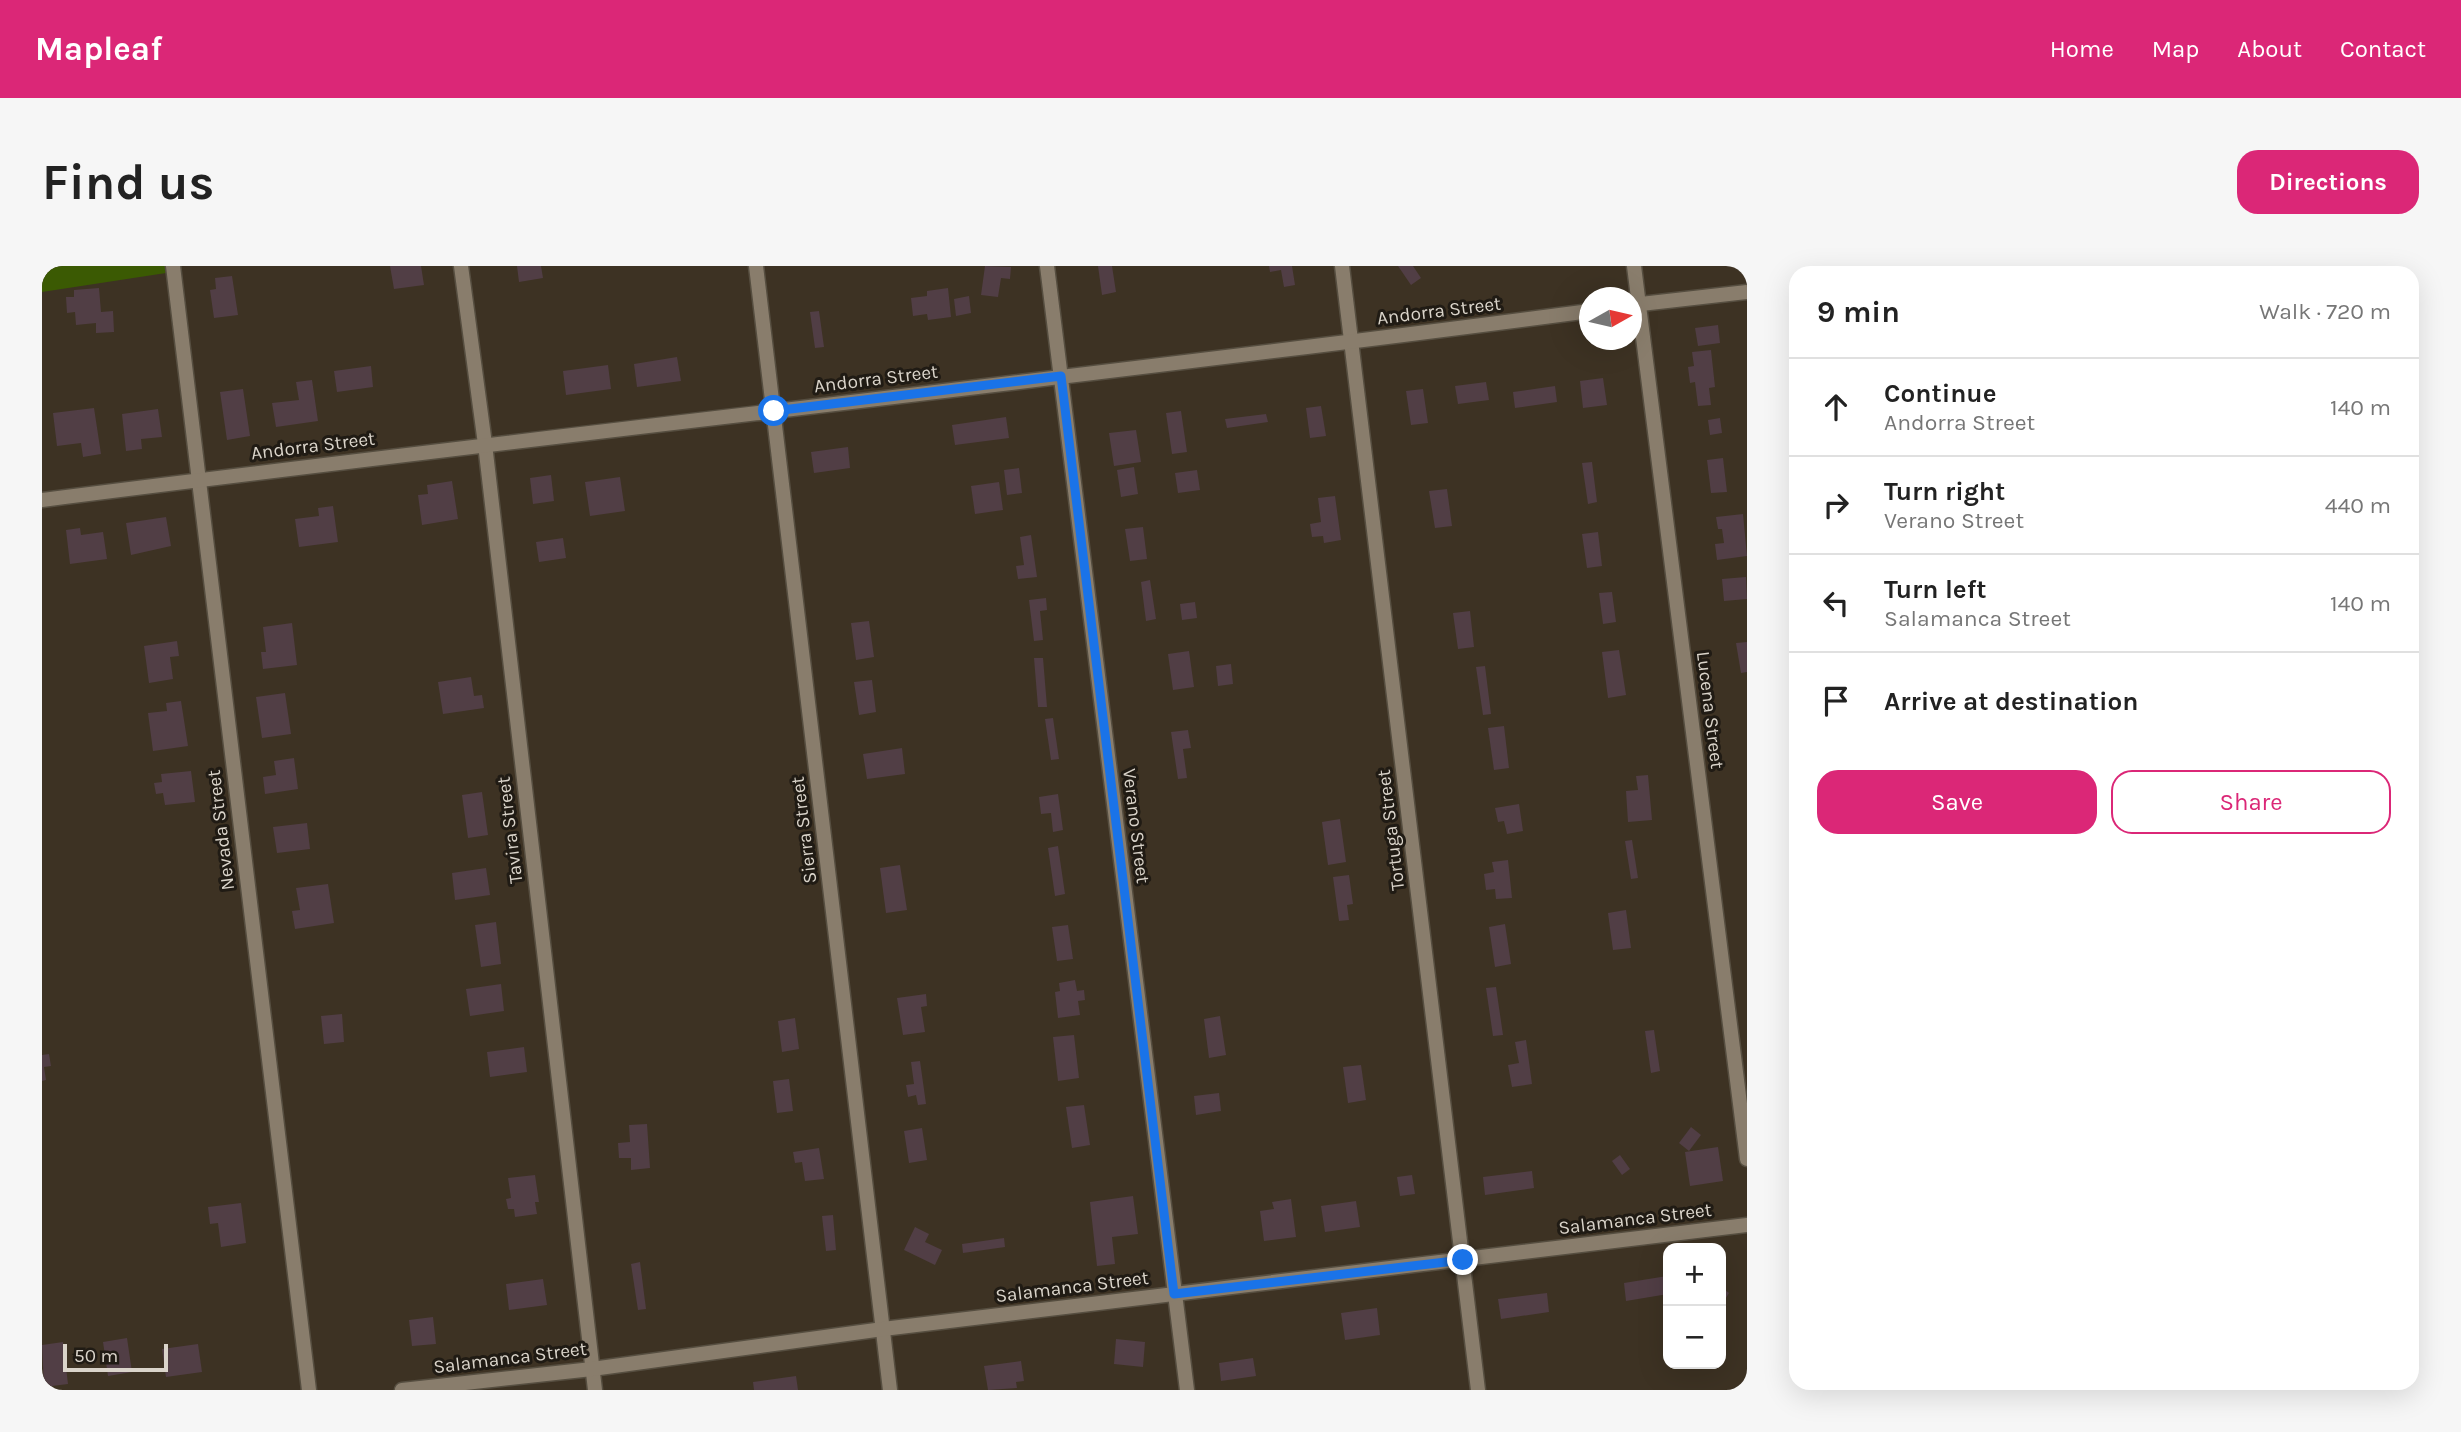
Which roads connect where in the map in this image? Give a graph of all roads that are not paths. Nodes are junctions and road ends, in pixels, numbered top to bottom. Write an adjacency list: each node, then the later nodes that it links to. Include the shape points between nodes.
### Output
1 (173, 266): 16 (street, Nevada Street)
2 (461, 266): 15 (street, Tavira Street)
3 (756, 266): 14 (street, Sierra Street)
4 (1047, 266): 13 (street, Verano Street)
5 (1342, 266): 11 (street, Tortuga Street)
6 (1634, 266): 7 (street, Lucena Street)
7 (1635, 287)
8 (1747, 292): 9 (street)
9 (1642, 304)
10 (1579, 312): 11 (street, Andorra Street)
11 (1352, 342): 13 (street, Andorra Street); 20 (street, Tortuga Street)
12 (1641, 350): 18 (street, Lucena Street)
13 (1061, 376): 14 (street, Andorra Street); 21 (street, Verano Street)
14 (774, 411): 15 (street, Andorra Street); 22 (street, Sierra Street)
15 (485, 444): 16 (street, Andorra Street); 23 (street, Tavira Street)
16 (198, 480): 17 (street, Andorra Street); 24 (street, Nevada Street)
17 (42, 500)
18 (1747, 1159)
19 (1747, 1225): 20 (street, Salamanca Street)
20 (1463, 1260): 21 (street, Salamanca Street); 29 (street, Tortuga Street)
21 (1174, 1294): 22 (street, Salamanca Street); 28 (street, Verano Street)
22 (883, 1329): 23 (street, Salamanca Street); 27 (street, Sierra Street)
23 (592, 1368): 25 (street, Salamanca Street); 26 (street, Tavira Street)
24 (309, 1390)
25 (402, 1390)
26 (595, 1390)
27 (890, 1390)
28 (1186, 1390)
29 (1478, 1390)

